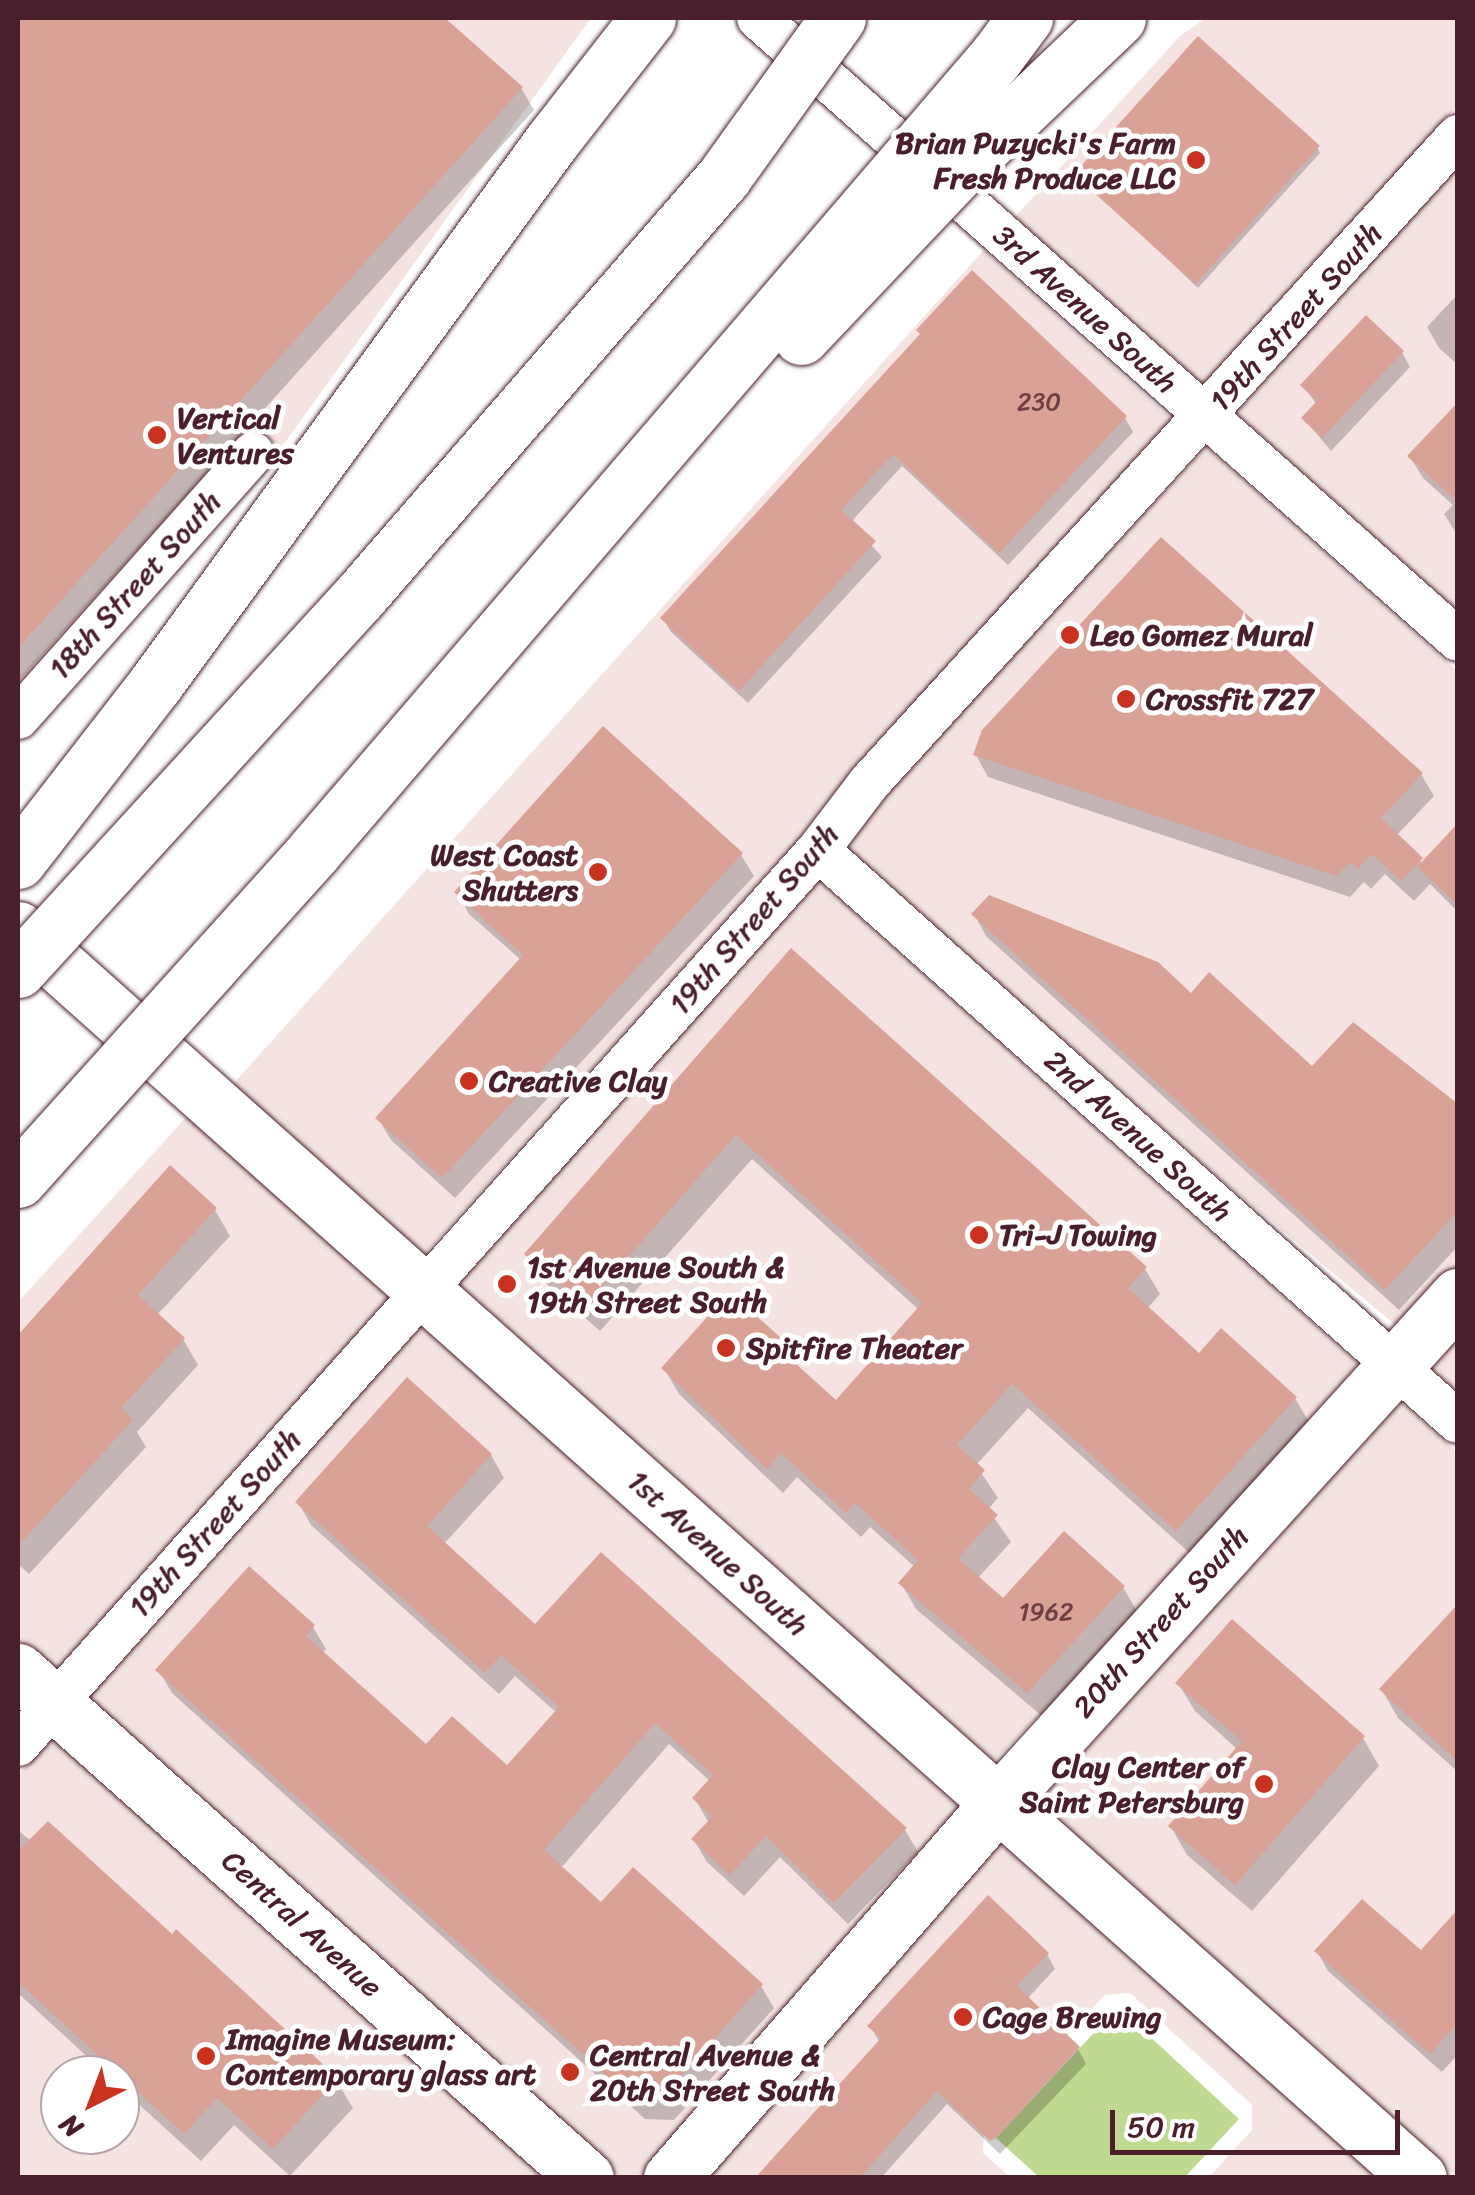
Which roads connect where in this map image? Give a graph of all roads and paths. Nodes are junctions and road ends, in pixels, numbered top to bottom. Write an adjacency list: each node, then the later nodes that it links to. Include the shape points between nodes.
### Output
1 (648, 18): 13 (main road)
2 (758, 18): 7 (street, 3rd Avenue South)
3 (838, 18): 15 (main road, bridge, via 723,178 359,596)
4 (1025, 18): 12 (main road, bridge)
5 (1118, 18): 12 (main road, bridge, via 971,158)
6 (1458, 136): 7 (street, 19th Street South)
7 (1206, 417): 9 (street, 3rd Avenue South); 11 (street, 19th Street South, via 869,783)
8 (253, 453): 10 (street, 18th Street South)
9 (1458, 640)
10 (18, 718)
11 (818, 850): 17 (street, 19th Street South); 19 (street, 2nd Avenue South)
12 (314, 851): 16 (main road, bridge)
13 (18, 861)
14 (18, 929): 17 (main road, 1st Avenue South)
15 (18, 970)
16 (18, 1180)
17 (424, 1291): 21 (street, 19th Street South); 23 (main road, 1st Avenue South)
18 (1458, 1296): 19 (main road, 20th Street South)
19 (1394, 1366): 20 (street, 2nd Avenue South); 23 (main road, 20th Street South)
20 (1458, 1422)
21 (36, 1687): 22 (street, 19th Street South); 24 (main road, Central Avenue)
22 (18, 1745)
23 (998, 1803): 25 (main road, 20th Street South); 26 (main road, 1st Avenue South)
24 (586, 2178)
25 (670, 2178)
26 (1419, 2178)

